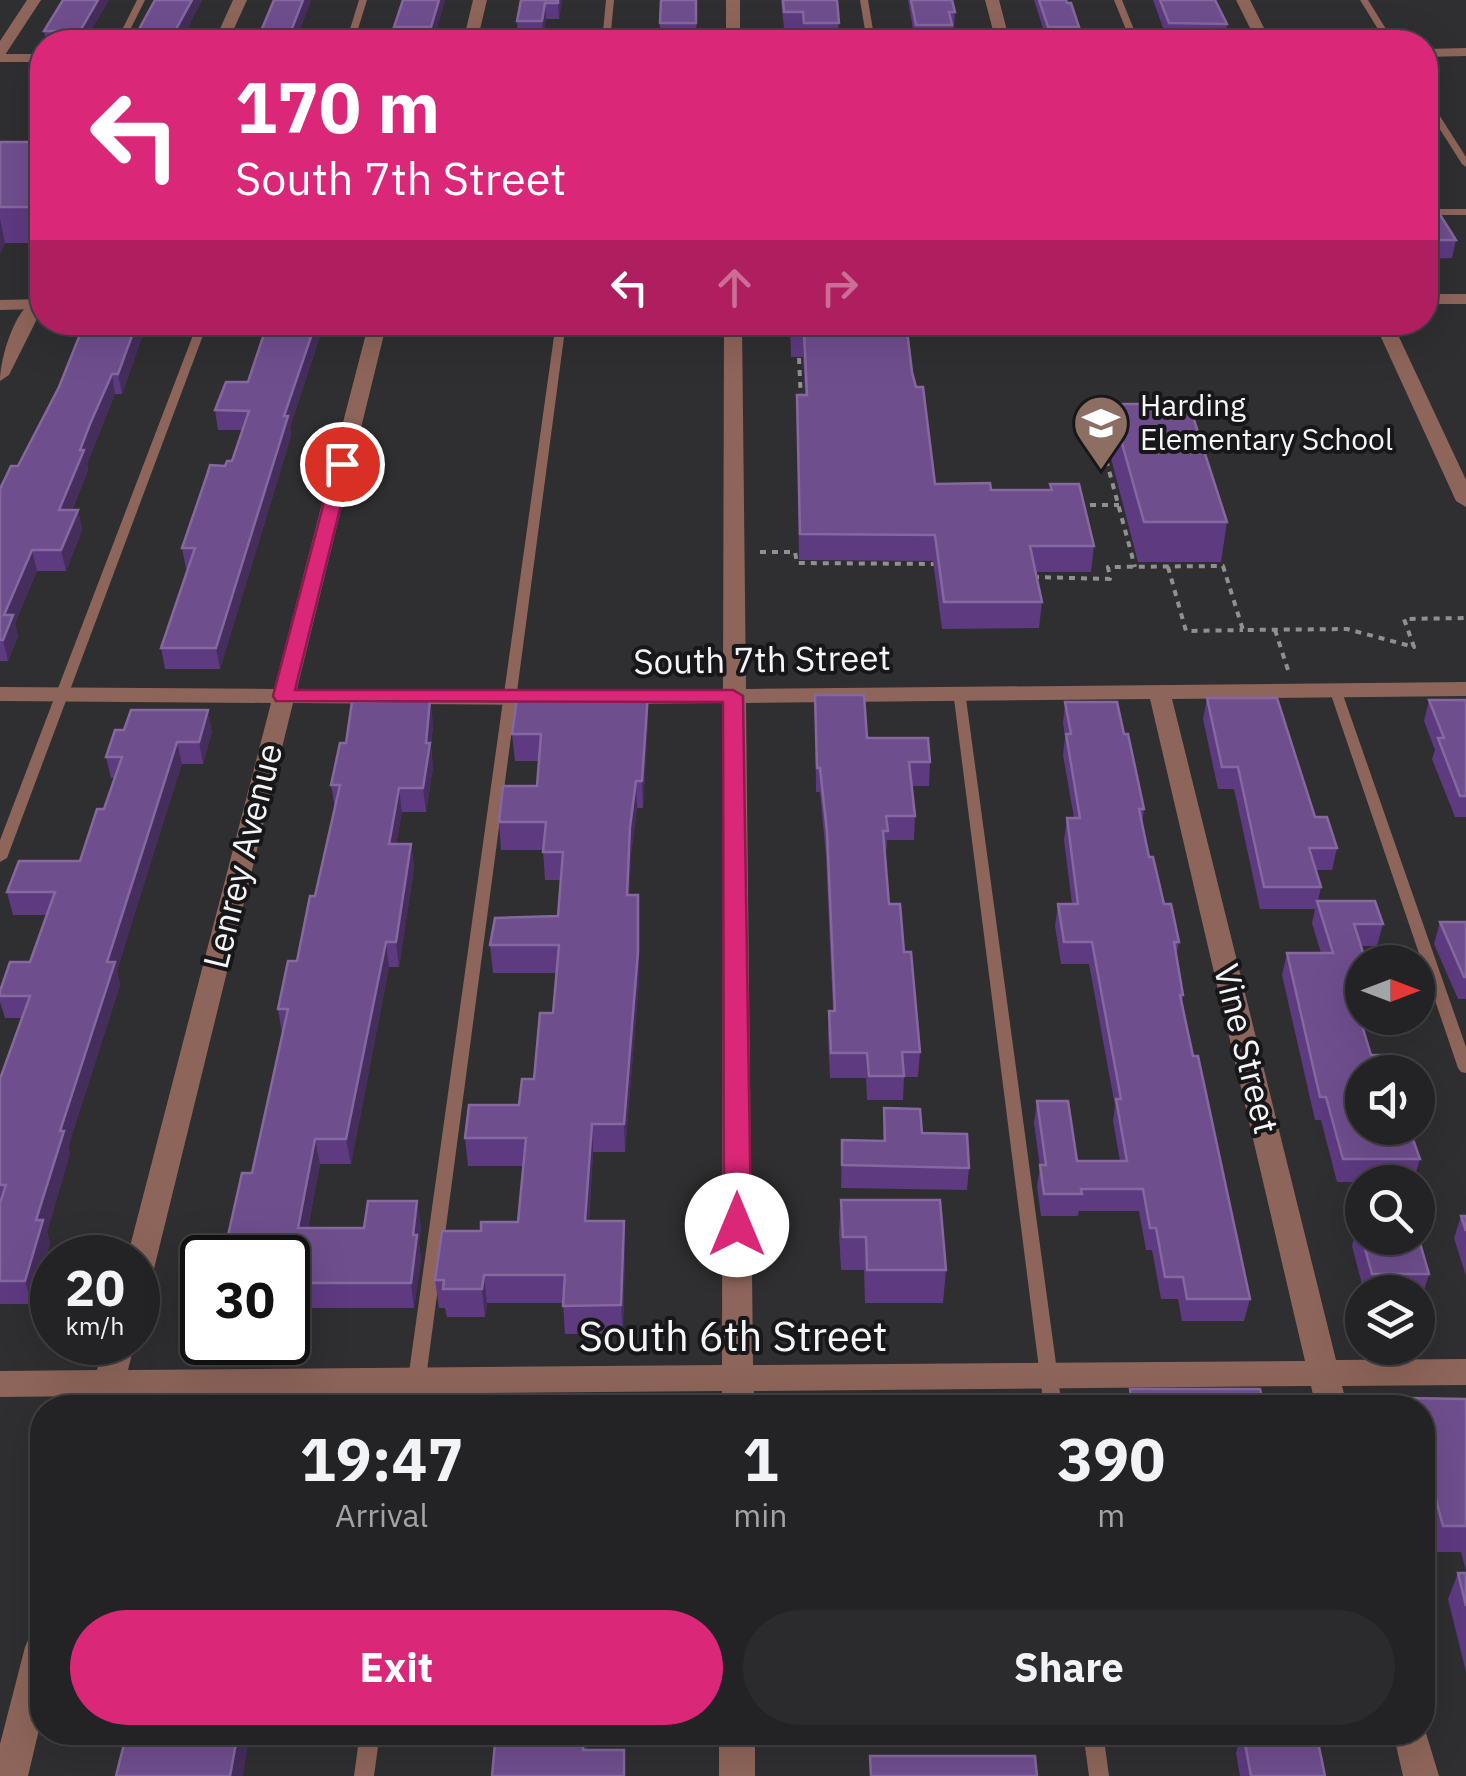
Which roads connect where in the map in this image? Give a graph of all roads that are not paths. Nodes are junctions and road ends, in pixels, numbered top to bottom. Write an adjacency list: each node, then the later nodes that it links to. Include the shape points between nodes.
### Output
1 (34, 0): 26 (street)
2 (141, 0): 13 (lane)
3 (240, 0): 14 (street)
4 (363, 0): 15 (lane)
5 (480, 0): 16 (street)
6 (610, 0): 17 (lane)
7 (733, 0): 18 (street)
8 (864, 0): 19 (lane)
9 (992, 0): 20 (street)
10 (1118, 0): 21 (lane)
11 (1242, 0): 22 (street)
12 (1364, 0): 23 (lane)
13 (126, 30)
14 (227, 30)
15 (354, 30)
16 (473, 30)
17 (607, 30)
18 (733, 30)
19 (869, 30)
20 (1000, 30)
21 (1130, 30)
22 (1258, 30)
23 (1383, 30)
24 (1466, 52): 25 (street)
25 (1438, 53)
26 (0, 55): 27 (street)
27 (30, 57)
28 (1438, 120): 29 (lane)
29 (1466, 164)
30 (1438, 212): 31 (lane)
31 (1466, 212)
32 (1438, 299): 33 (street)
33 (1466, 299)
34 (30, 304): 35 (street)
35 (0, 305)
36 (30, 320): 42 (street)
37 (198, 335): 49 (lane)
38 (375, 335): 50 (street, Lenrey Avenue)
39 (559, 335): 52 (lane)
40 (733, 335): 51 (street)
41 (1389, 335): 43 (street)
42 (0, 375)
43 (1466, 501)
44 (1466, 689): 45 (street, South 7th Street)
45 (1335, 690): 46 (street, South 7th Street); 54 (lane)
46 (1159, 691): 47 (street, South 7th Street); 58 (street, Vine Street)
47 (959, 692): 51 (street, South 7th Street); 60 (lane)
48 (0, 694): 49 (street, South 7th Street)
49 (62, 694): 50 (street, South 7th Street); 53 (lane)
50 (284, 696): 52 (street, South 7th Street); 55 (street, Lenrey Avenue)
51 (733, 696): 52 (street, South 7th Street); 61 (street)
52 (507, 698): 62 (lane)
53 (0, 858)
54 (1466, 1068)
55 (147, 1235)
56 (114, 1365): 64 (street)
57 (1466, 1372): 58 (street, South 6th Street)
58 (1324, 1373): 60 (street, South 6th Street); 66 (street, Vine Street)
59 (0, 1384): 63 (street, South 6th Street)
60 (1051, 1392): 61 (street, South 6th Street)
61 (738, 1393): 62 (street, South 6th Street)
62 (414, 1394): 65 (street, South 6th Street)
63 (97, 1395)
64 (106, 1395)
65 (260, 1395)
66 (1329, 1395)
67 (30, 1695): 72 (street)
68 (368, 1745): 73 (lane)
69 (737, 1745): 74 (street)
70 (1095, 1745): 75 (lane)
71 (1414, 1745): 76 (street)
72 (10, 1776)
73 (364, 1776)
74 (737, 1776)
75 (1099, 1776)
76 (1422, 1776)

